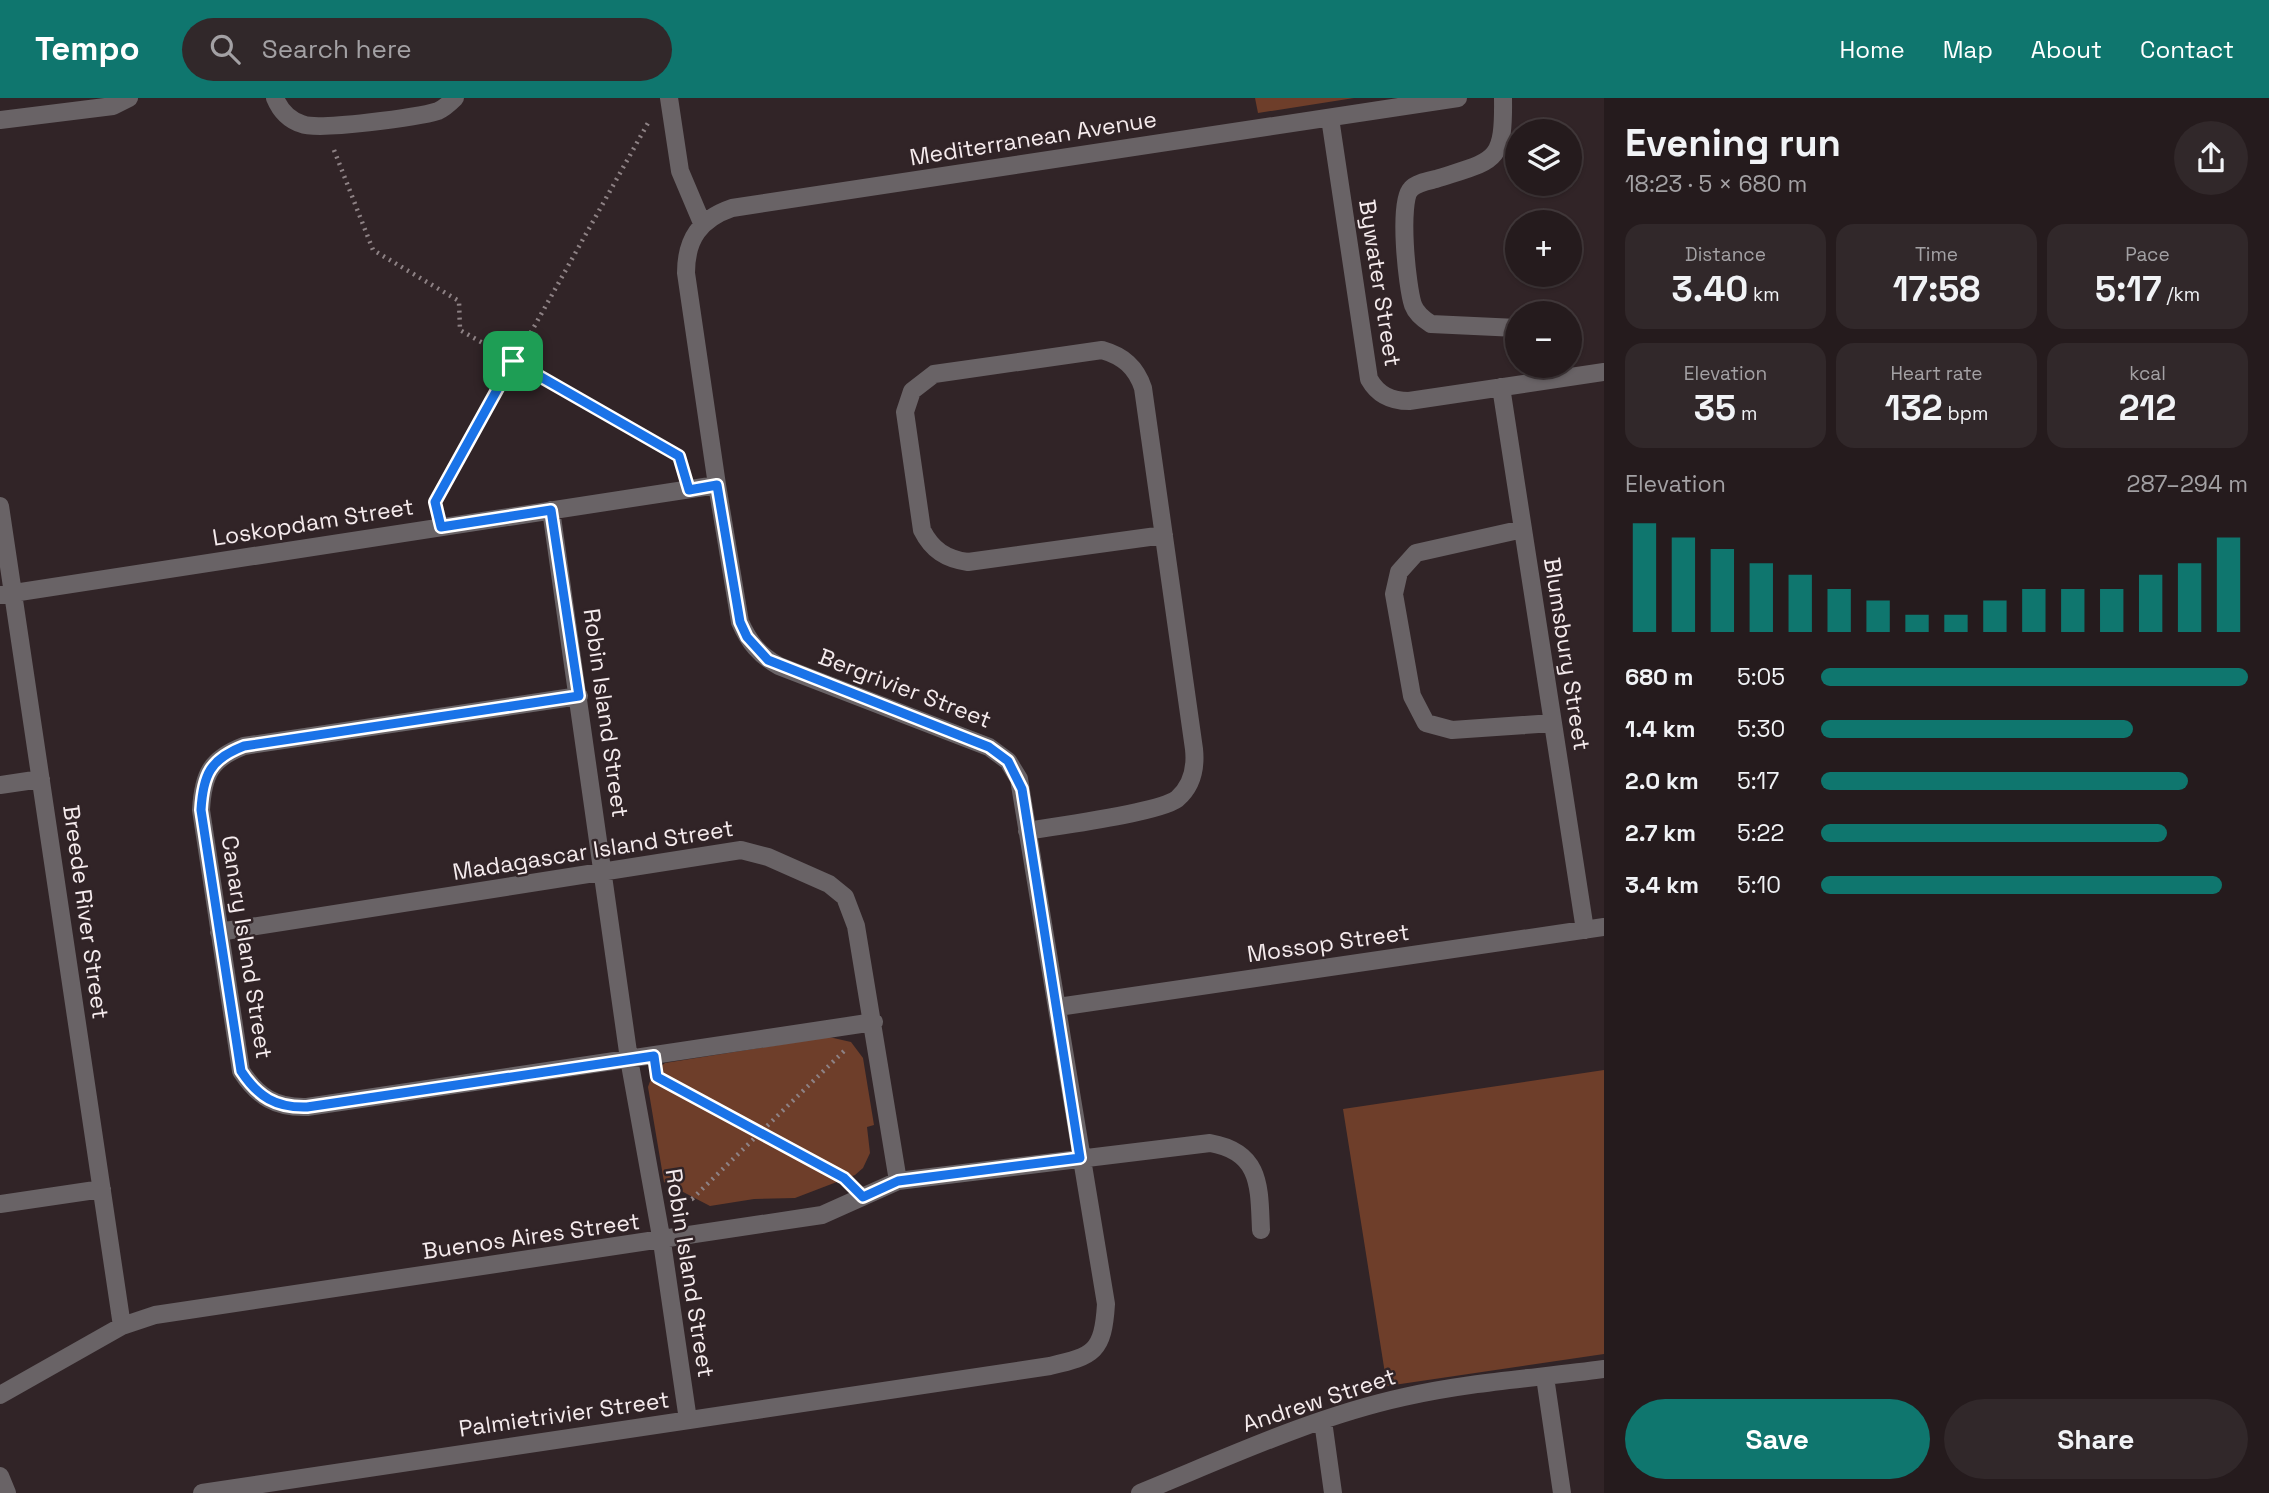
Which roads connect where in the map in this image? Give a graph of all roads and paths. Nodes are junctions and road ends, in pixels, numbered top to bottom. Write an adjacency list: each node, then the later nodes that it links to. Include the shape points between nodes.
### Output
1 (129, 98): 9 (street, via 113,106)
2 (275, 98): 10 (street, via 292,120)
3 (455, 98): 10 (street, via 428,113)
4 (1458, 98): 7 (street, Mediterranean Avenue)
5 (1503, 98): 12 (street, via 1503,133 1493,158 1412,187 1404,200 1403,218 1413,305 1421,317 1431,324)
6 (669, 99): 11 (street, via 680,171); 13 (path, via 650,119)
7 (1395, 103): 8 (street, Mediterranean Avenue)
8 (1330, 118): 11 (street, Mediterranean Avenue, via 732,208); 17 (street, Bywater Street, via 1369,379 1374,387 1399,401)
9 (0, 120)
10 (324, 127): 13 (path, via 373,250 459,300 460,330)
11 (702, 223): 18 (street, Bergrivier Street, via 689,247 686,273)
12 (1505, 327)
13 (513, 361): 19 (path, via 679,456); 22 (path, via 435,502)
14 (1582, 372): 15 (street, Bywater Street)
15 (1604, 372)
16 (1530, 378): 17 (street, Bywater Street)
17 (1501, 387): 23 (street, Blumsbury Street)
18 (717, 485): 19 (street, Loskopdam Street); 30 (street, Bergrivier Street, via 740,622 758,651 779,666 1000,753 1019,779)
19 (689, 490): 21 (street, Loskopdam Street)
20 (0, 506): 25 (street, Breede River Street)
21 (551, 510): 22 (street, Loskopdam Street); 26 (street, Robin Island Street)
22 (441, 527): 25 (street, Loskopdam Street)
23 (1523, 530): 27 (street, Blumsbury Street); 27 (street, via 1416,553 1399,572 1394,594 1412,696 1426,723 1451,730)
24 (1164, 535): 24 (street, via 1143,388 1125,360 1089,350 934,374 912,391 905,412 922,530 927,541 946,556 968,562); 30 (street, via 1194,749 1193,775 1187,788 1164,806)
25 (7, 594): 28 (street, Breede River Street)
26 (579, 696): 31 (street, Robin Island Street); 34 (street, Canary Island Street, via 244,746 221,755 205,781 201,810)
27 (1553, 723): 33 (street, Blumsbury Street)
28 (41, 779): 29 (street); 43 (street, Breede River Street)
29 (0, 785)
30 (1027, 831): 35 (street, Bergrivier Street)
31 (605, 873): 34 (street, Madagascar Island Street); 36 (street, Madagascar Island Street, via 741,850 806,871 845,897 856,926); 39 (street, Robin Island Street)
32 (1604, 927): 33 (street, Mossop Street)
33 (1585, 930): 35 (street, Mossop Street)
34 (219, 932): 39 (street, Canary Island Street, via 241,1071 253,1090 287,1108)
35 (1058, 1007): 41 (street, Bergrivier Street)
36 (874, 1022): 37 (street, Canary Island Street); 42 (street, Madagascar Island Street)
37 (852, 1026): 38 (street, Canary Island Street); 40 (path, via 852,1043)
38 (654, 1056): 39 (street, Canary Island Street); 40 (path, via 657,1077)
39 (629, 1059): 45 (street, Robin Island Street)
40 (761, 1132): 44 (path, via 844,1178); 45 (path, via 692,1199)
41 (1080, 1158): 42 (street, Buenos Aires Street); 47 (street, Buenos Aires Street, via 1222,1145 1242,1157 1255,1173); 50 (street, Bergrivier Street, via 1107,1304 1105,1327)
42 (898, 1181): 44 (street, Buenos Aires Street)
43 (102, 1189): 46 (street); 49 (street, Breede River Street)
44 (863, 1197): 48 (street, Buenos Aires Street, via 822,1216)
45 (654, 1202): 48 (street, Robin Island Street)
46 (0, 1204)
47 (1261, 1230)
48 (662, 1242): 49 (street, Buenos Aires Street, via 155,1315); 54 (street, Robin Island Street)
49 (122, 1326): 53 (street, Buenos Aires Street)
50 (1096, 1348): 54 (street, Palmietrivier Street, via 1085,1358 1050,1366)
51 (1604, 1368): 52 (street, Andrew Street)
52 (1545, 1377): 55 (street, Andrew Street, via 1406,1396); 61 (street)
53 (0, 1395)
54 (688, 1420): 58 (street, Palmietrivier Street)
55 (1323, 1421): 59 (street, Andrew Street); 60 (street)
56 (0, 1476): 57 (street)
57 (7, 1493)
58 (202, 1493)
59 (1140, 1493)
60 (1333, 1493)
61 (1562, 1493)

